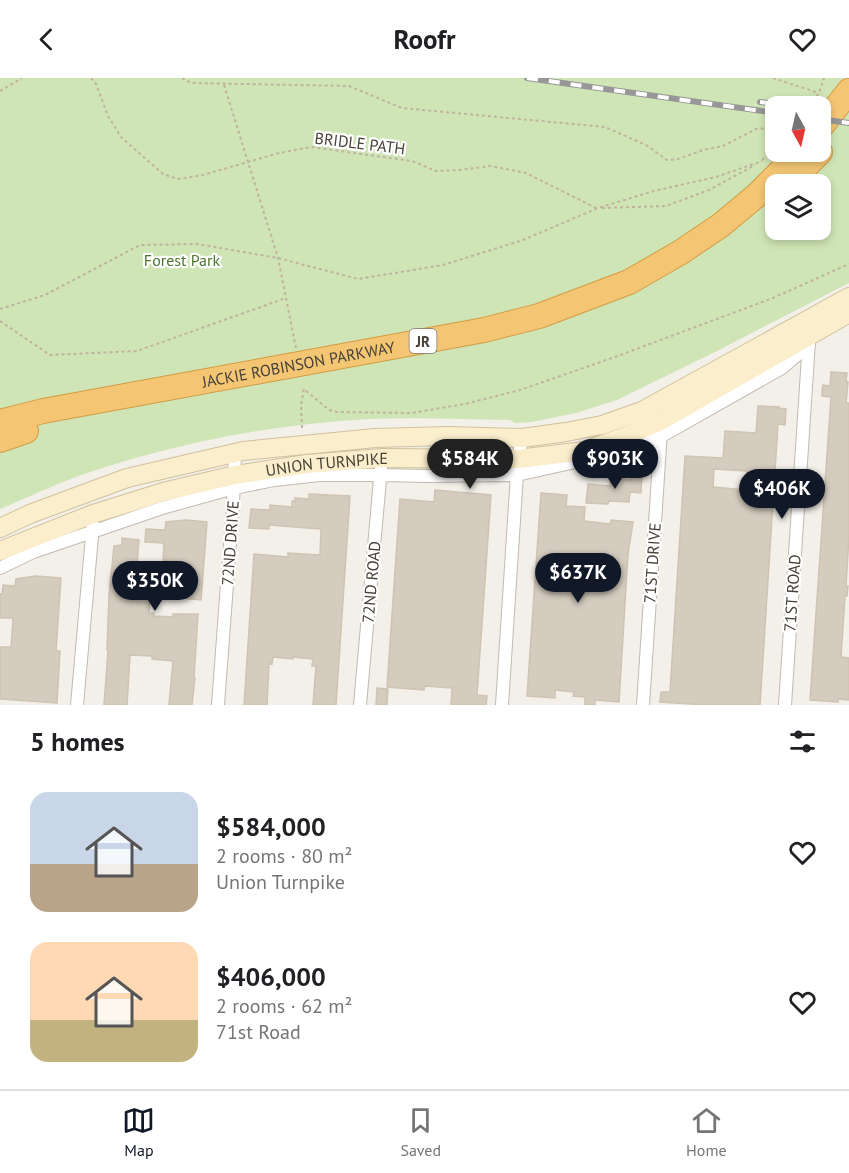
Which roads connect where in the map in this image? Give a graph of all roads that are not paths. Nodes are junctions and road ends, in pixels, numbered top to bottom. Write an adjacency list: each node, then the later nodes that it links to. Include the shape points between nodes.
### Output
1 (849, 91): 2 (highway)
2 (831, 114)
3 (849, 116): 4 (highway)
4 (831, 139)
5 (790, 162): 12 (highway, JACKIE ROBINSON PARKWAY / JR, via 721,225 681,252 629,282 539,316 484,330)
6 (809, 162): 7 (highway)
7 (798, 174)
8 (765, 207): 15 (highway, JACKIE ROBINSON PARKWAY / JR, via 724,241 648,287 578,319 494,344 164,399)
9 (849, 297): 14 (main road, UNION TURNPIKE, via 642,411 602,425)
10 (849, 313): 11 (main road, UNION TURNPIKE)
11 (809, 340): 13 (main road, UNION TURNPIKE); 29 (street, 71ST ROAD)
12 (0, 422)
13 (661, 429): 18 (main road, UNION TURNPIKE); 28 (street, 71ST DRIVE)
14 (522, 438): 16 (main road, UNION TURNPIKE, via 375,438); 18 (street)
15 (0, 439)
16 (235, 453): 19 (street, 72ND DRIVE); 21 (main road, UNION TURNPIKE, via 127,478)
17 (382, 466): 18 (main road, UNION TURNPIKE); 19 (main road, UNION TURNPIKE, via 307,464); 26 (street, 72ND ROAD)
18 (518, 467): 27 (street)
19 (234, 481): 20 (main road, UNION TURNPIKE, via 163,492); 25 (street, 72ND DRIVE)
20 (93, 523): 22 (main road, UNION TURNPIKE); 23 (street, UNION TURNPIKE); 24 (street)
21 (0, 528)
22 (0, 551)
23 (0, 568)
24 (76, 705)
25 (218, 705)
26 (360, 705)
27 (502, 705)
28 (643, 705)
29 (785, 705)

